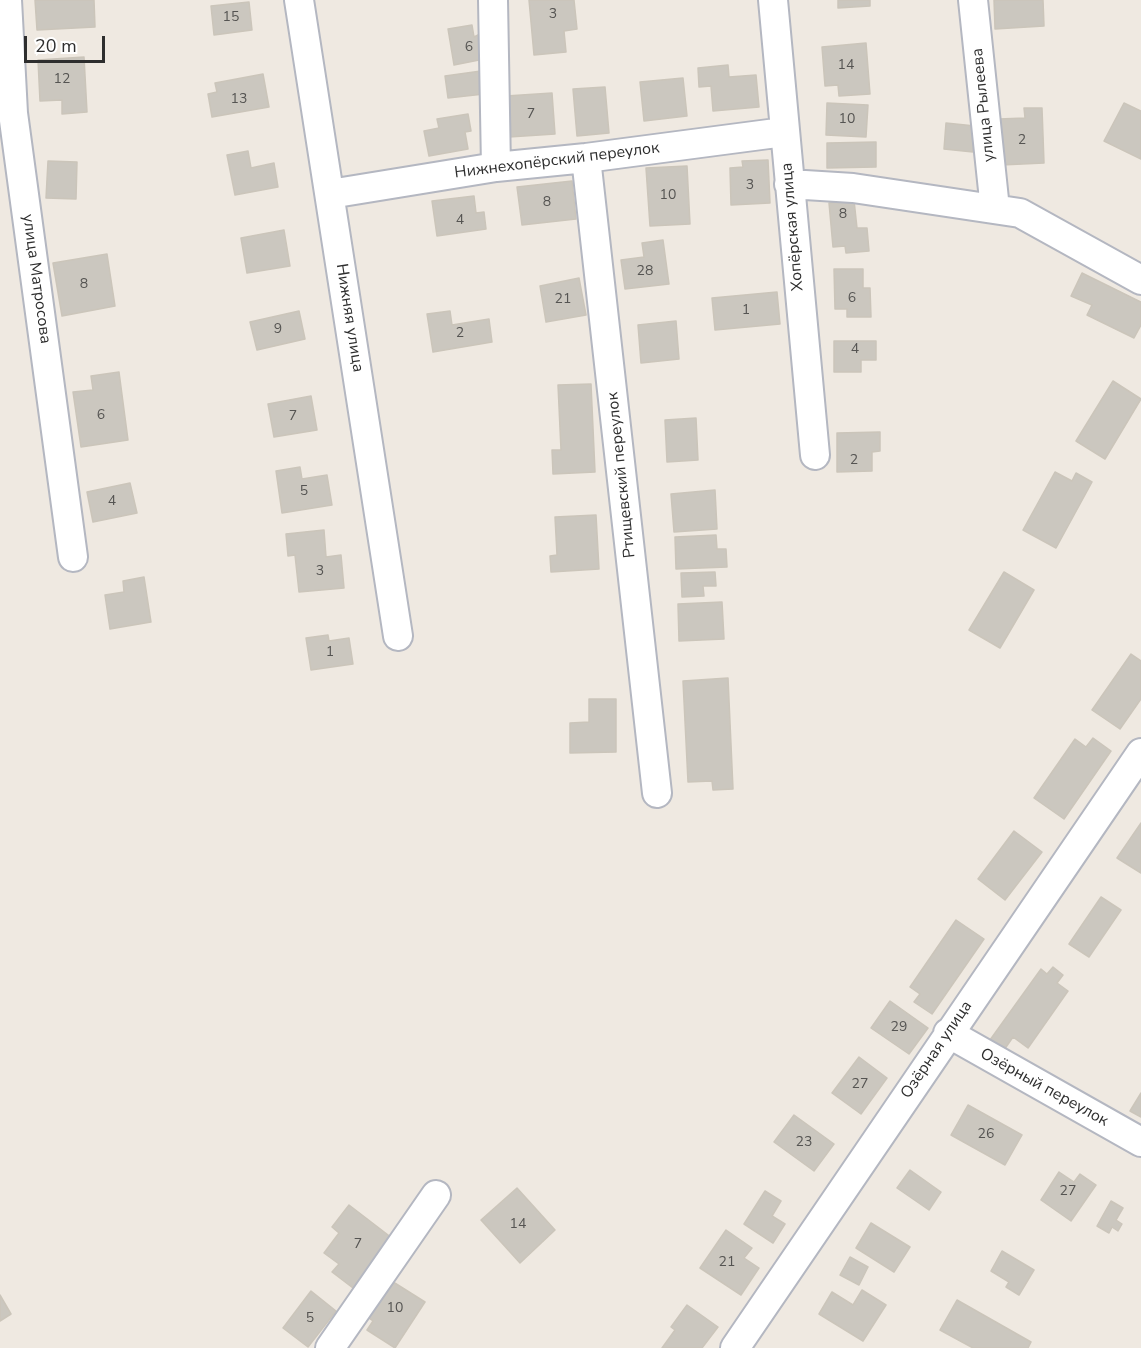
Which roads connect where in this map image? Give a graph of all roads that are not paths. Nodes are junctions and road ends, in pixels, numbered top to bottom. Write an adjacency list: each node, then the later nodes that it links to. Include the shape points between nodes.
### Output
1 (7, 0): 14 (street, улица Матросова, via 14,113)
2 (299, 0): 10 (street, Нижняя улица)
3 (493, 0): 8 (street)
4 (773, 0): 6 (street, Хопёрская улица)
5 (973, 0): 11 (street, улица Рылеева)
6 (784, 132): 7 (street, Нижнехопёрский переулок); 9 (street, Хопёрская улица)
7 (586, 158): 8 (street, Нижнехопёрский переулок); 17 (street, Ртищевский переулок)
8 (496, 167): 10 (street, Нижнехопёрский переулок)
9 (789, 184): 11 (street, via 853,188); 13 (street, Хопёрская улица)
10 (330, 194): 15 (street, Нижняя улица)
11 (995, 209): 12 (street, via 1020,213)
12 (1141, 280)
13 (815, 455)
14 (73, 557)
15 (398, 636)
16 (1141, 753): 18 (street, Озёрная улица)
17 (657, 793)
18 (948, 1034): 19 (street, Озёрный переулок); 22 (street, Озёрная улица)
19 (1141, 1142)
20 (436, 1195): 21 (street)
21 (330, 1348)
22 (735, 1348)

